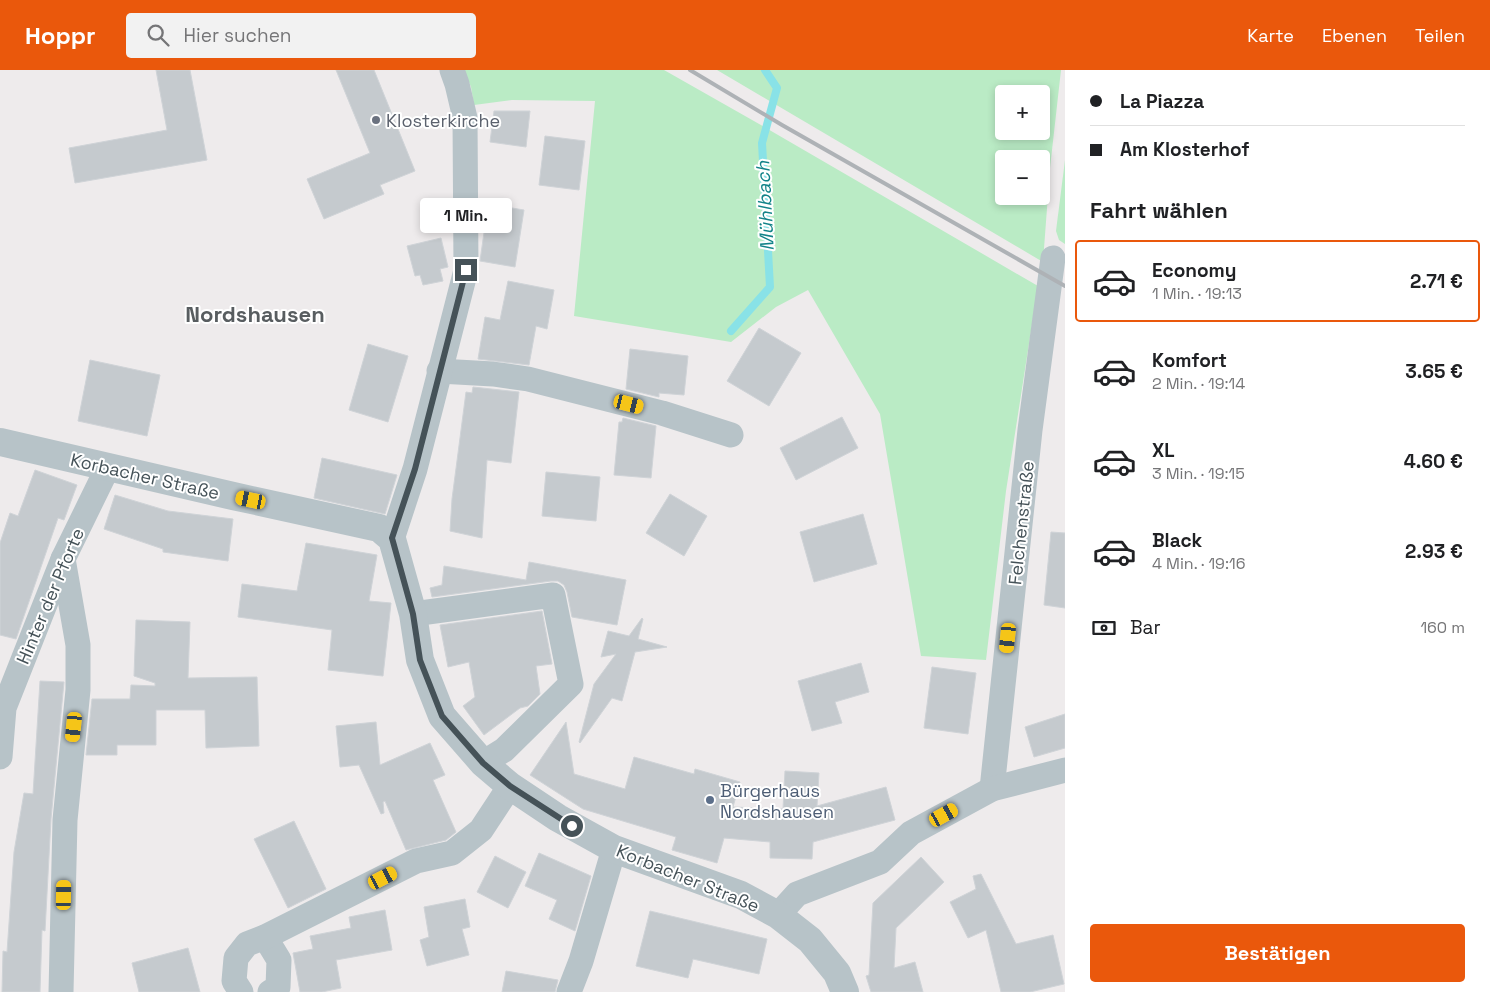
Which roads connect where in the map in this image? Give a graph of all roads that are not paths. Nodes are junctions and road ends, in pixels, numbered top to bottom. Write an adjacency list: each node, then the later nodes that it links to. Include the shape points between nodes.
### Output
1 (452, 70): 3 (street, via 465,118 466,270)
2 (1053, 258): 14 (street, Felchenstraße, via 1029,440)
3 (439, 372): 4 (street, via 493,374 528,380 662,413); 7 (street, via 415,469)
4 (731, 434)
5 (0, 442): 6 (street, Korbacher Straße)
6 (108, 467): 7 (street, Korbacher Straße, via 379,528); 8 (street, Hinter der Pforte)
7 (392, 538): 9 (street, Korbacher Straße)
8 (63, 559): 10 (street, Hinter der Pforte, via 4,708); 18 (street, via 78,645 78,690 65,820)
9 (413, 614): 11 (street, Korbacher Straße, via 420,660 442,716); 11 (street, via 552,595 571,684 504,750)
10 (0, 757)
11 (483, 763): 13 (street, Korbacher Straße)
12 (1059, 778): 14 (street)
13 (510, 786): 15 (street, Korbacher Straße, via 558,818); 17 (street, via 481,830 452,853 416,861)
14 (992, 789): 16 (street, via 911,833 880,862 797,894)
15 (614, 849): 16 (street, Korbacher Straße, via 741,895); 21 (street)
16 (778, 915): 22 (street, Korbacher Straße, via 810,940 837,973)
17 (265, 937): 19 (street, via 247,944 236,958 234,981); 20 (street, via 278,960 278,987)
18 (61, 992)
19 (241, 992)
20 (270, 992)
21 (570, 992)
22 (845, 992)

